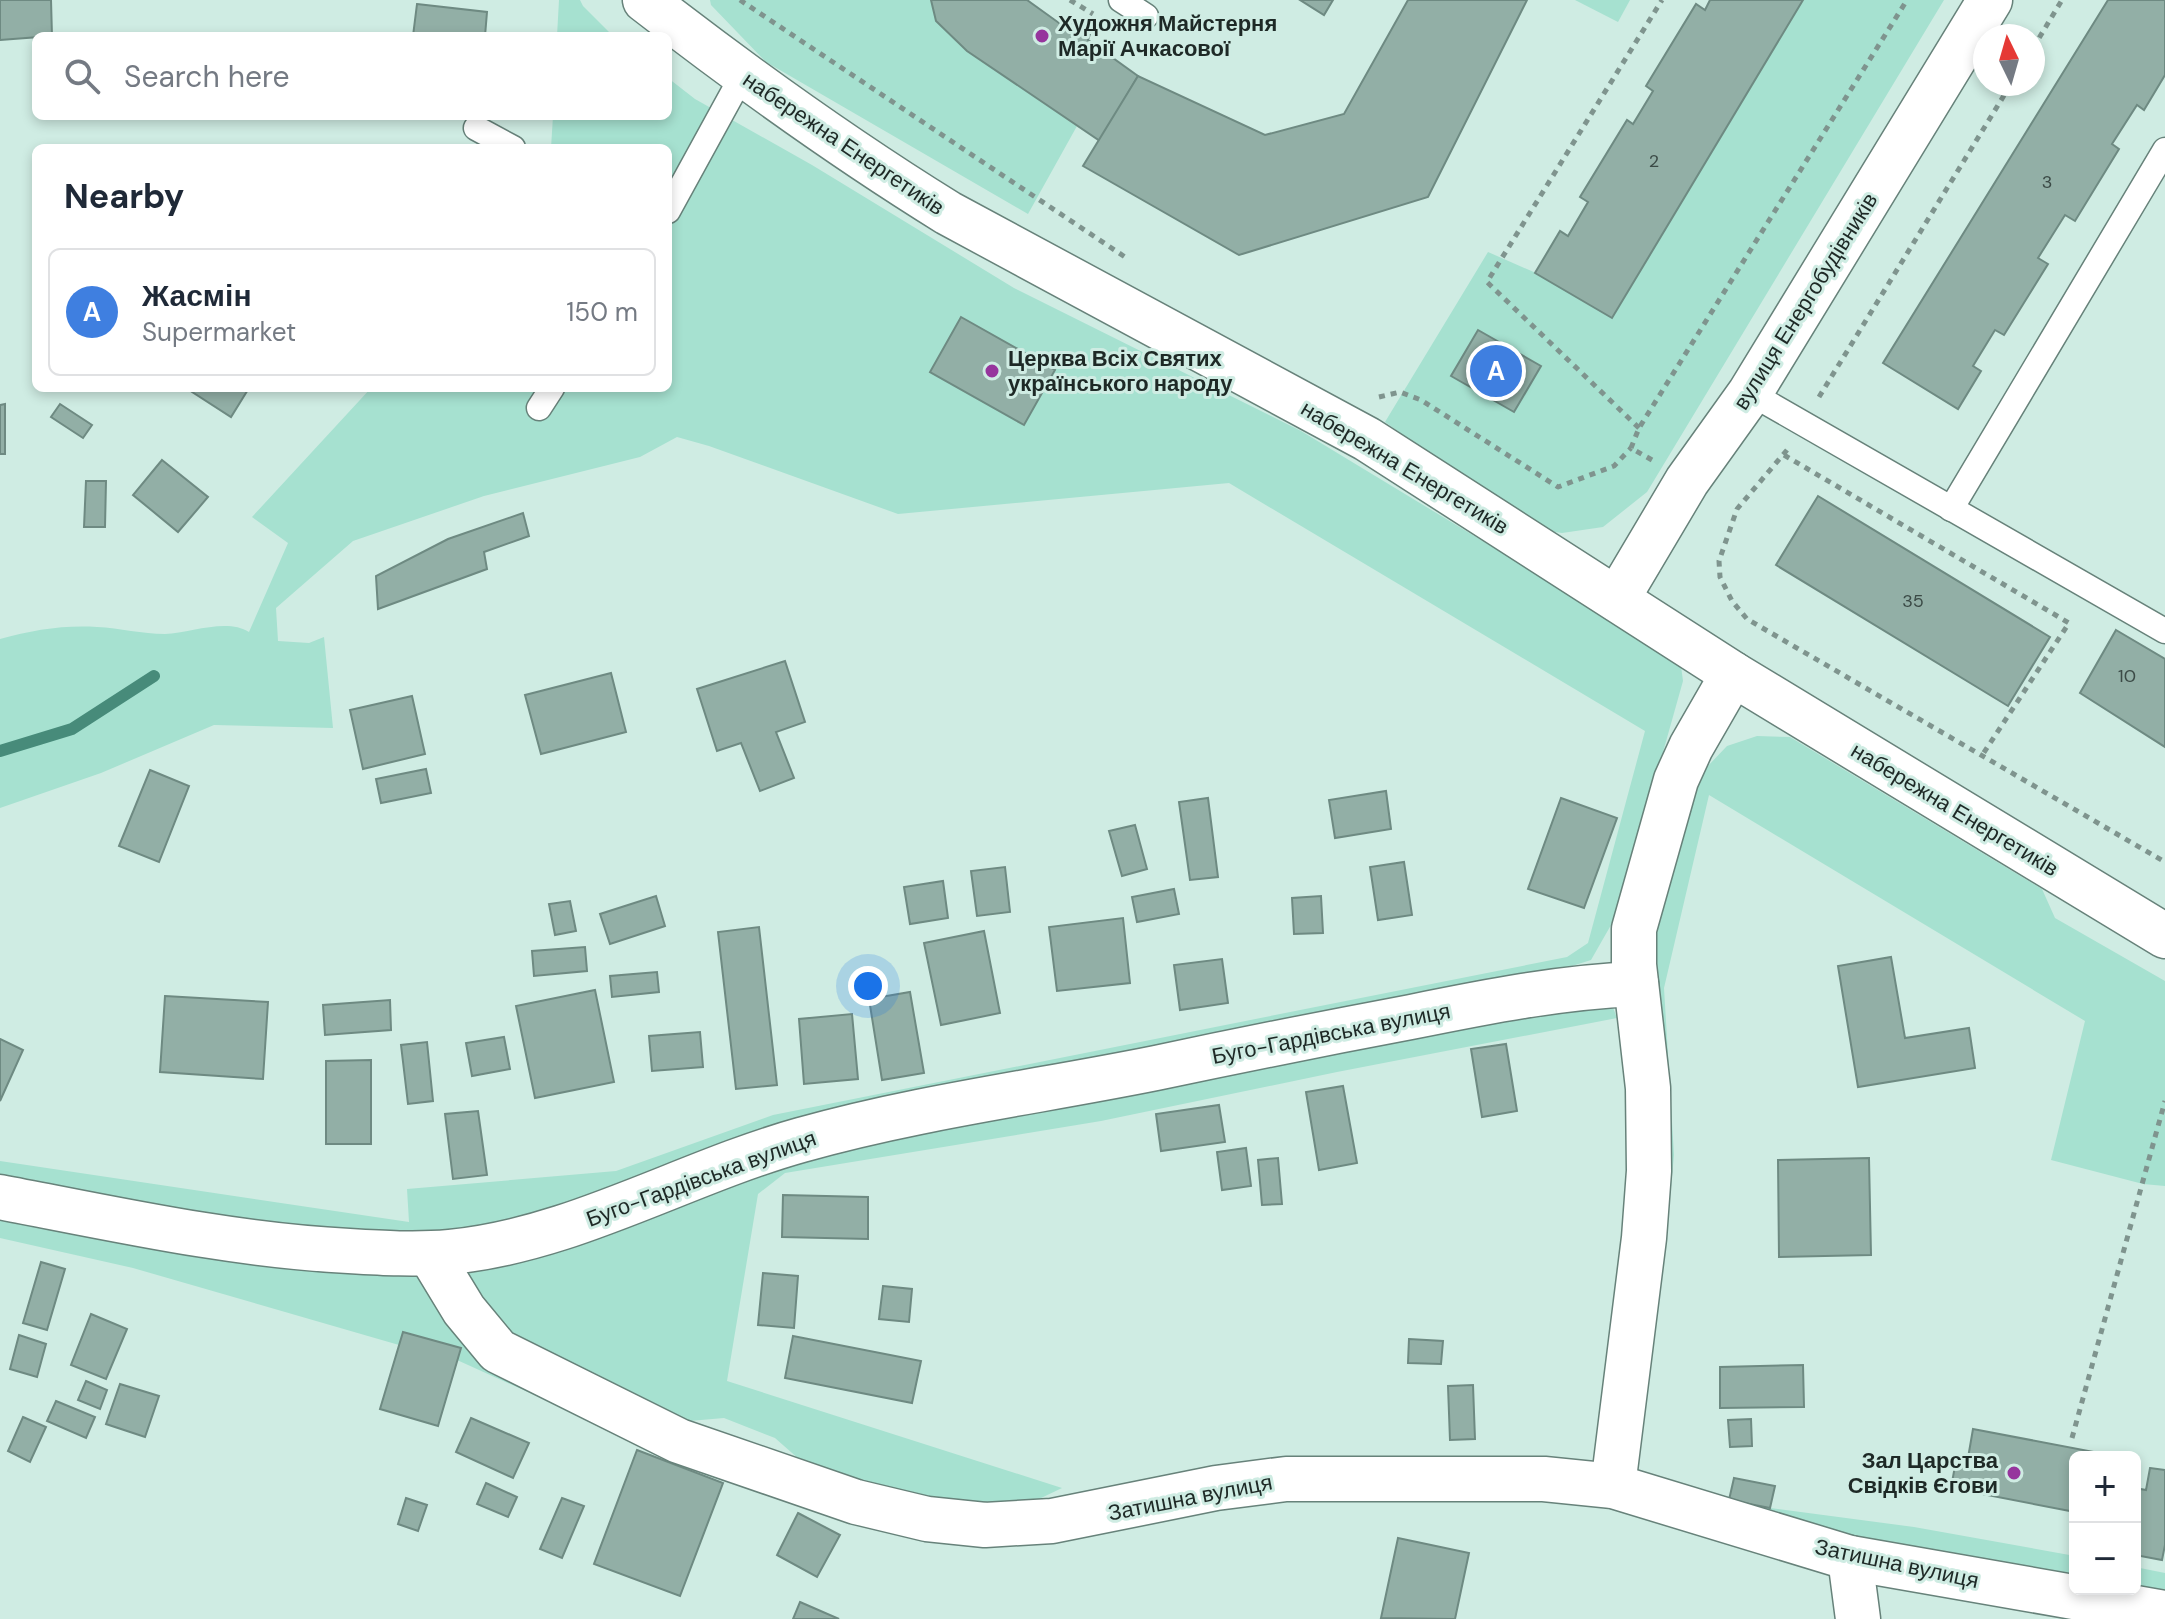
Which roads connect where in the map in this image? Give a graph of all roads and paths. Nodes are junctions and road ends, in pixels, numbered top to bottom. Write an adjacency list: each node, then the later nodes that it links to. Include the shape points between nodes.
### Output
1 (645, 0): 10 (street, набережна Енергетиків)
2 (740, 0): 16 (path)
3 (1121, 0): 8 (lane)
4 (1662, 0): 20 (path, via 1487,282)
5 (1907, 0): 20 (path)
6 (1990, 0): 17 (street, вулиця Енергобудівників)
7 (2062, 0): 9 (path)
8 (1146, 16)
9 (2045, 28)
10 (742, 76): 15 (lane); 26 (street, набережна Енергетиків, via 948,213 1367,439)
11 (2004, 96): 19 (path)
12 (476, 128): 13 (lane)
13 (506, 144)
14 (2165, 150): 25 (lane)
15 (672, 204)
16 (1130, 260)
17 (1750, 393): 19 (lane); 23 (street, вулиця Енергобудівників)
18 (1370, 401): 21 (path, via 1400,392 1410,395 1558,487 1614,466)
19 (1802, 425): 22 (path); 25 (lane)
20 (1639, 428): 21 (path)
21 (1631, 448): 23 (path)
22 (1784, 455): 24 (path); 29 (path, via 2069,623)
23 (1687, 481): 24 (path); 26 (street, вулиця Енергобудівників)
24 (1737, 509): 29 (path, via 1719,561 1720,577 1747,619)
25 (1951, 509): 27 (lane)
26 (1617, 599): 28 (street, набережна Енергетиків)
27 (2165, 631)
28 (1733, 674): 31 (street, набережна Енергетиків); 32 (street, via 1684,761 1657,841 1634,929)
29 (1981, 757): 30 (path)
30 (2165, 862)
31 (2165, 936)
32 (1636, 984): 35 (street, Буго-Гардівська вулиця, via 1464,1007 920,1110 770,1149 558,1228); 37 (street, via 1648,1101 1648,1205)
33 (2165, 1101): 36 (path)
34 (0, 1197): 35 (street, Буго-Гардівська вулиця, via 266,1244)
35 (430, 1254): 37 (street, Затишна вулиця, via 464,1310 498,1351 679,1441 915,1517 985,1525 1052,1521 1286,1479 1544,1479)
36 (2072, 1438)
37 (1613, 1486): 38 (street, Затишна вулиця)
38 (1850, 1558): 39 (street, Затишна вулиця); 40 (street)
39 (2165, 1613)
40 (1858, 1619)

